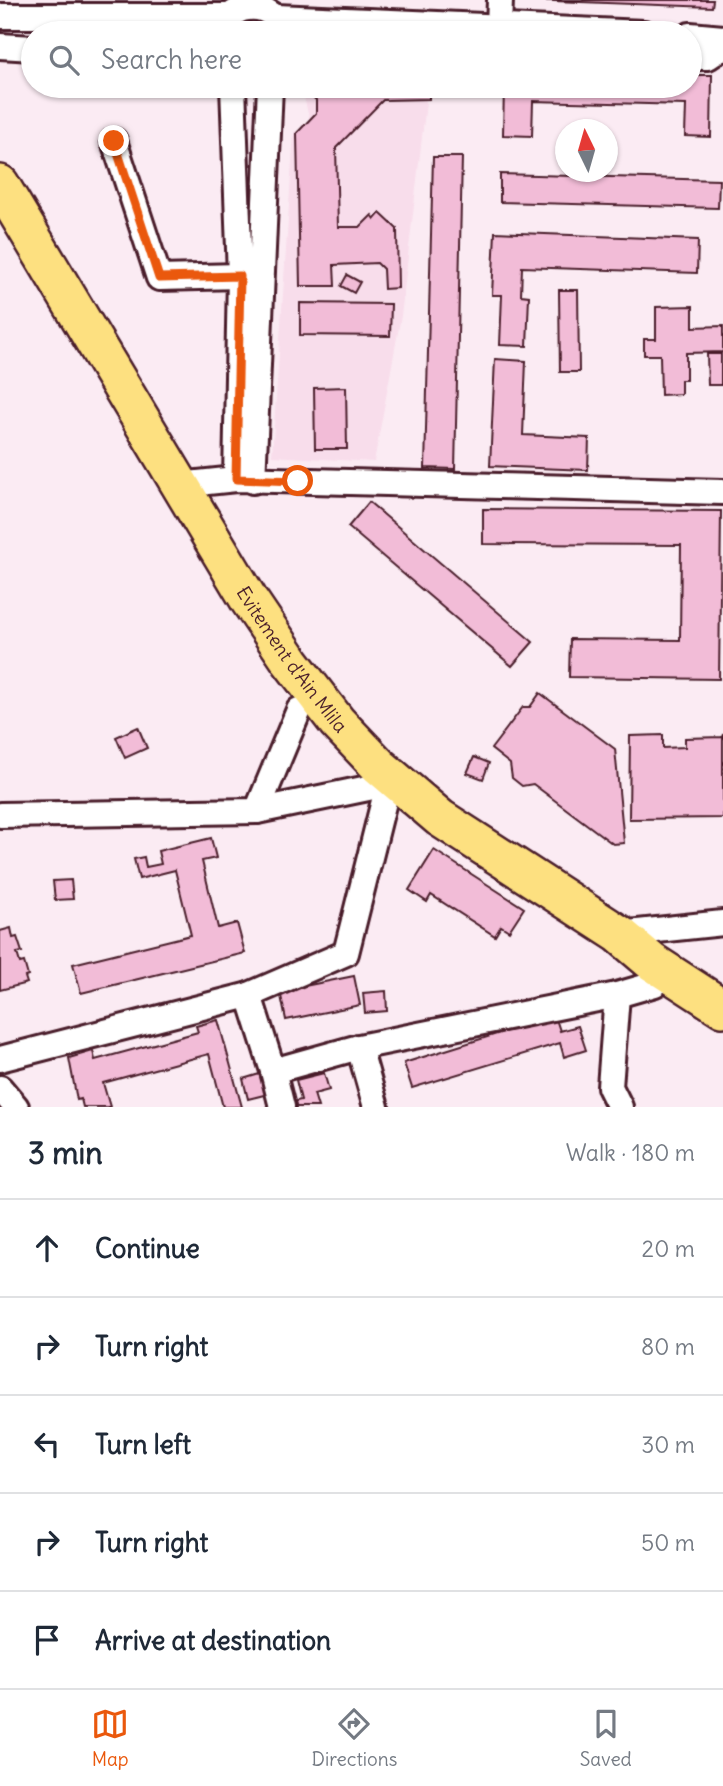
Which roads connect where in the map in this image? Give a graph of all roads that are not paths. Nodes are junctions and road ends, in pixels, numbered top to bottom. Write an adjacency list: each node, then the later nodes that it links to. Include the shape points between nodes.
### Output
1 (500, 0): 6 (street)
2 (231, 15): 3 (street, via 258,7); 4 (street)
3 (274, 15): 5 (street)
4 (0, 16)
5 (386, 21)
6 (499, 21)
7 (702, 36): 8 (street)
8 (723, 38)
9 (0, 46): 10 (street)
10 (21, 47)
11 (723, 47): 12 (street)
12 (702, 57)
13 (233, 98): 18 (street)
14 (269, 98): 19 (street)
15 (114, 141): 18 (street, via 159,278)
16 (0, 184): 20 (highway, Evitement d'Ain Mlila)
17 (0, 234): 22 (highway, Evitement d'Ain Mlila, via 240,629)
18 (240, 276): 19 (street)
19 (244, 480): 20 (street); 21 (street)
20 (179, 485): 27 (highway, Evitement d'Ain Mlila, via 291,662 337,722 379,766 440,817)
21 (723, 492)
22 (299, 710): 23 (highway, Evitement d'Ain Mlila); 24 (street)
23 (379, 792): 24 (street); 28 (highway, Evitement d'Ain Mlila, via 484,873); 29 (street, via 346,953)
24 (257, 811): 25 (street)
25 (0, 815)
26 (723, 923): 27 (street)
27 (619, 934): 31 (highway, Evitement d'Ain Mlila, via 652,962)
28 (655, 985): 30 (street); 32 (highway, Evitement d'Ain Mlila)
29 (249, 995): 34 (street); 35 (street)
30 (617, 995): 33 (street); 40 (street, via 610,1087)
31 (723, 1008)
32 (723, 1029)
33 (359, 1047): 35 (street); 39 (street)
34 (0, 1059)
35 (273, 1071): 38 (street)
36 (0, 1088): 37 (street)
37 (16, 1107)
38 (282, 1107)
39 (376, 1107)
40 (620, 1107)

